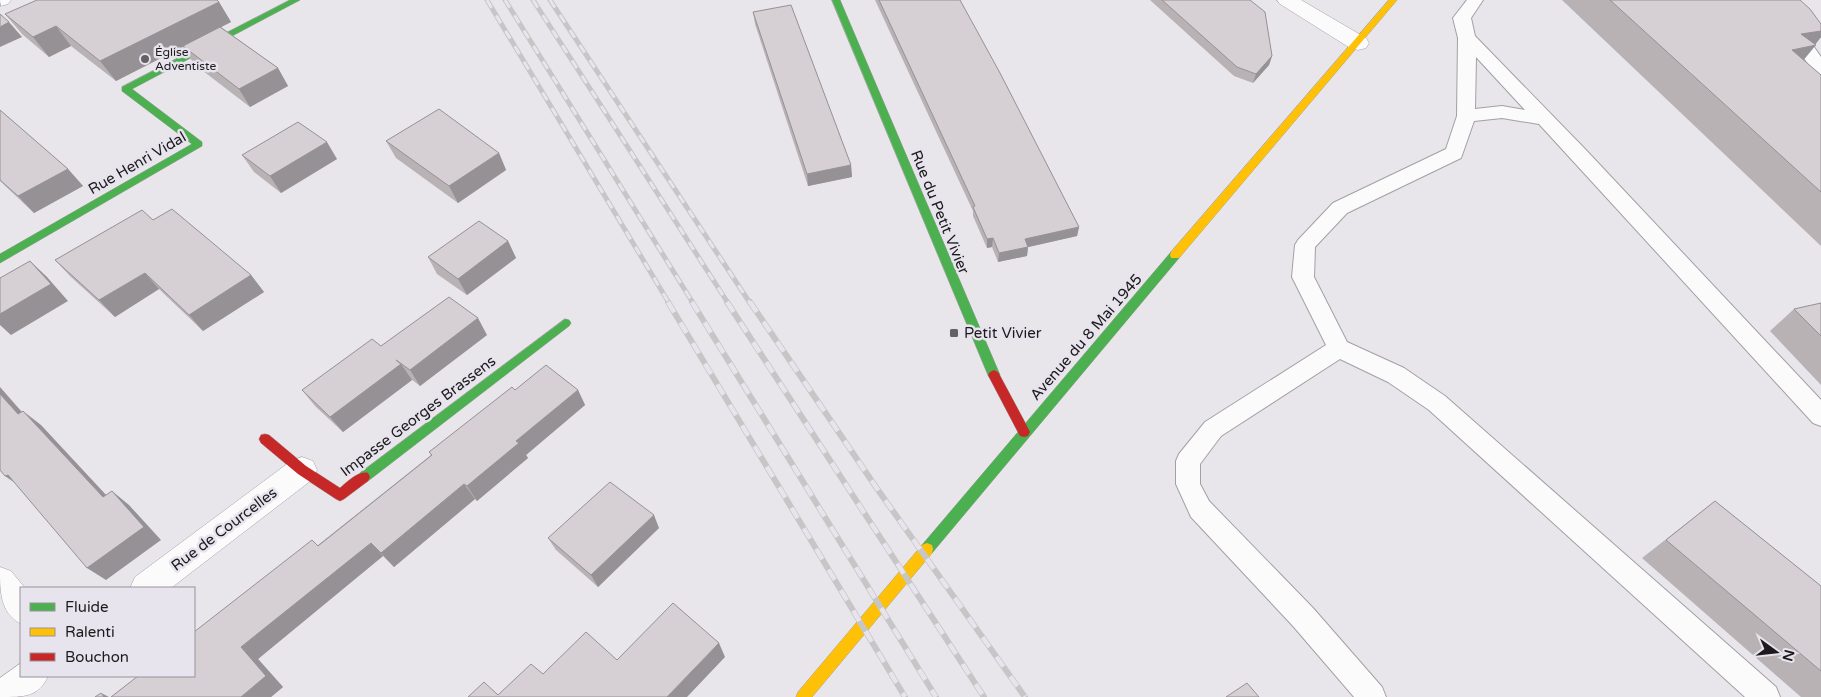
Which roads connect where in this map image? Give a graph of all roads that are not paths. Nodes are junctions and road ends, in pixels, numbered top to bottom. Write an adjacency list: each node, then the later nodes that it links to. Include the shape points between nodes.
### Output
1 (296, 0): 12 (street, Rue Henri Vidal, via 126,89 199,144)
2 (836, 0): 16 (street, Rue du Petit Vivier, via 980,346)
3 (1287, 0): 8 (street)
4 (1394, 0): 8 (street, Avenue du 8 Mai 1945)
5 (1475, 0): 7 (lane, via 1462,18)
6 (1759, 0): 9 (lane, via 1797,35)
7 (1467, 38): 10 (lane); 11 (lane)
8 (1358, 43): 16 (street, Avenue du 8 Mai 1945)
9 (1821, 70)
10 (1466, 116): 11 (lane, via 1502,112); 14 (lane, via 1454,153 1340,208 1305,244 1303,277)
11 (1545, 119): 15 (lane)
12 (0, 259)
13 (564, 323): 18 (street, Impasse Georges Brassens, via 340,495)
14 (1339, 348): 25 (lane, via 1213,428 1188,461 1188,484 1200,509 1303,617); 26 (lane, via 1396,375 1437,403)
15 (1821, 416)
16 (1024, 432): 24 (street, Avenue du 8 Mai 1945)
17 (264, 439): 18 (street, Impasse Georges Brassens)
18 (302, 470): 20 (street, Rue de Courcelles)
19 (0, 582): 21 (street)
20 (147, 587)
21 (20, 607)
22 (30, 677): 23 (street)
23 (3, 697)
24 (803, 697)
25 (1372, 697)
26 (1766, 697)

